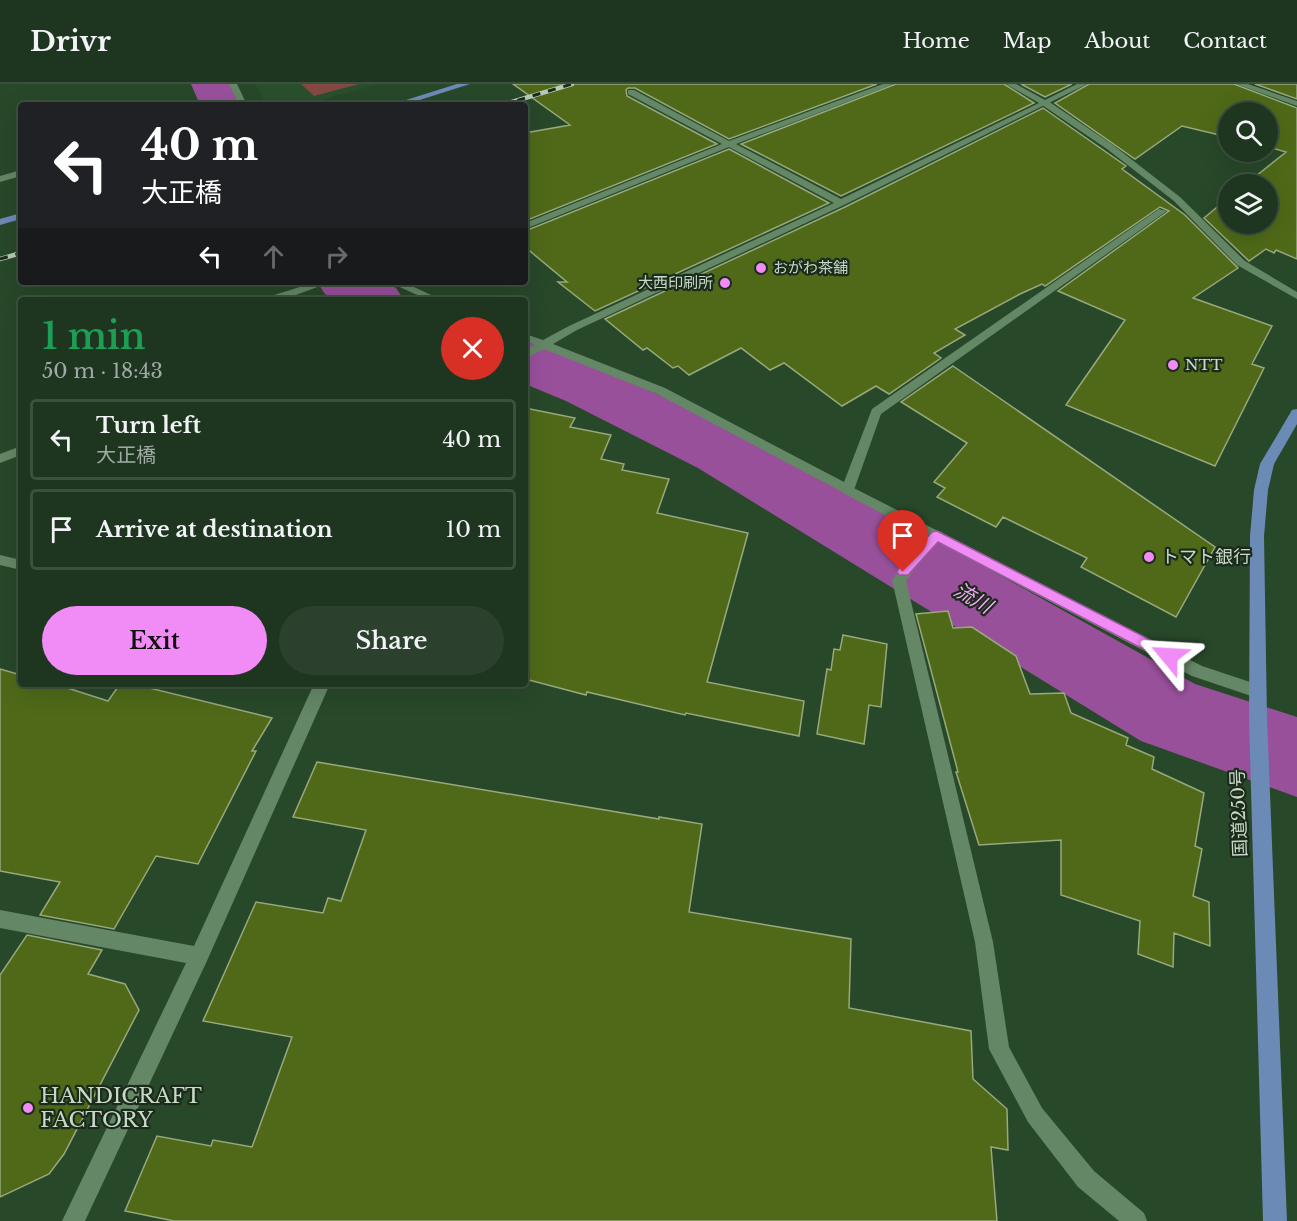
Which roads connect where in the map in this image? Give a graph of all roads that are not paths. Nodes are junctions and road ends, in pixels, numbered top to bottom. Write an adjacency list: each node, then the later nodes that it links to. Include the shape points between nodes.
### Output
1 (233, 84): 8 (street)
2 (466, 84): 9 (highway)
3 (890, 84): 12 (street)
4 (1010, 84): 10 (street)
5 (1083, 84): 10 (street)
6 (1240, 84): 11 (street)
7 (631, 92): 12 (street)
8 (242, 102)
9 (404, 102)
10 (1045, 103): 15 (street); 22 (street, via 1110,147 1177,200 1241,263)
11 (1297, 104)
12 (731, 143): 15 (street); 19 (street)
13 (18, 174): 14 (street)
14 (0, 179)
15 (840, 203): 25 (street)
16 (1162, 211): 29 (street, via 876,412)
17 (18, 217): 18 (highway)
18 (0, 222)
19 (528, 225)
20 (319, 285): 23 (street)
21 (401, 285): 24 (street)
22 (1297, 296)
23 (280, 297)
24 (430, 297)
25 (533, 350): 29 (street, via 662,391)
26 (1297, 413): 34 (highway, 国道250号, via 1267,464 1260,490)
27 (18, 451): 28 (street)
28 (0, 459)
29 (848, 490): 30 (street)
30 (937, 536): 34 (street, via 1197,671); 38 (street, via 899,580 984,942 999,1049 1035,1115 1086,1179)
31 (0, 560): 32 (street)
32 (18, 565)
33 (321, 687): 36 (street)
34 (1257, 692): 39 (highway, 国道250号)
35 (0, 919): 36 (street)
36 (199, 956): 37 (street)
37 (73, 1221)
38 (1136, 1221)
39 (1275, 1221)

